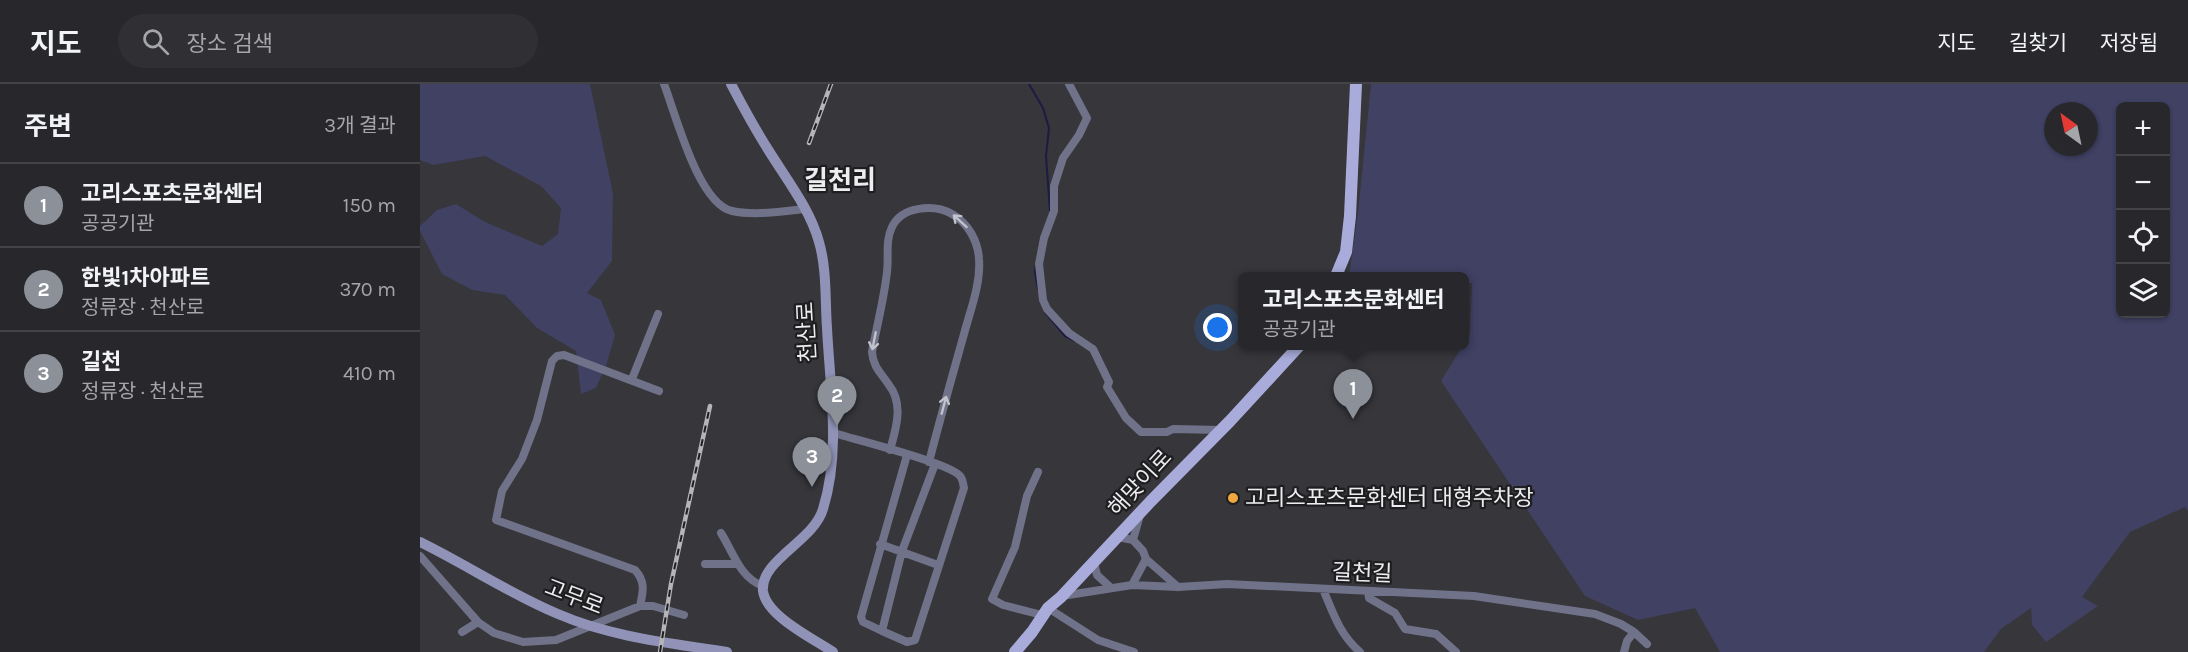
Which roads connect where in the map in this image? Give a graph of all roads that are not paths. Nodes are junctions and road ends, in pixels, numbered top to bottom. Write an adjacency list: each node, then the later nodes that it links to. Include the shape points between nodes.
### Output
1 (664, 84): 5 (street, via 697,174 717,204 742,213)
2 (731, 84): 5 (street, 천산로)
3 (1068, 84): 11 (street, via 1087,118 1064,158 1054,186 1054,211 1039,264 1043,300 1068,333 1093,349 1109,382 1107,387 1126,418 1140,432)
4 (1356, 84): 6 (main road, via 1350,216 1346,252)
5 (806, 209): 12 (street, 천산로, via 819,243 824,279)
6 (1338, 272)
7 (658, 314): 9 (street)
8 (1294, 350): 11 (main road, 해맞이로)
9 (632, 380): 10 (street); 37 (street, via 564,355 552,361 531,438 502,491 496,520 635,570 644,586)
10 (659, 391)
11 (1221, 430): 17 (main road, 해맞이로)
12 (834, 433): 13 (street); 31 (street, 천산로, via 823,510 813,530 769,569)
13 (890, 450): 14 (street); 15 (street, one-way to 13, via 975,294 979,258 963,220 932,208 900,217 888,235 885,288 872,352 873,363 894,392 896,428)
14 (907, 455): 15 (street); 22 (street)
15 (932, 463): 23 (street); 29 (street, via 959,475 964,488)
16 (1038, 472): 38 (street, via 1027,496 1015,547 992,599 1003,605)
17 (1141, 511): 19 (main road, 해맞이로); 20 (street)
18 (721, 533): 28 (street)
19 (1118, 537): 20 (street); 26 (main road, 해맞이로)
20 (1133, 540): 25 (street)
21 (420, 542): 41 (street, 고무로, via 518,595)
22 (880, 544): 23 (street); 42 (street, via 861,617 862,622)
23 (902, 551): 29 (street); 42 (street)
24 (420, 556): 40 (street)
25 (1146, 559): 30 (street); 33 (street)
26 (1094, 562): 32 (street, via 1097,575); 36 (main road, 해맞이로)
27 (705, 564): 28 (street)
28 (737, 564): 31 (street, via 754,583)
29 (938, 565): 42 (street, via 915,640 907,642)
30 (1132, 585): 32 (street, 길천길); 33 (street, 길천길)
31 (763, 586): 46 (street, via 770,607)
32 (1110, 587): 36 (street, 길천길)
33 (1178, 587): 34 (street, 길천길, via 1227,584)
34 (1323, 589): 35 (street, 길천길); 50 (street, via 1348,642)
35 (1368, 591): 44 (street, 길천길, via 1474,596 1595,614); 51 (street, via 1369,598 1395,613 1405,629 1436,634)
36 (1061, 597): 38 (main road, 해맞이로)
37 (640, 606): 39 (street); 41 (street)
38 (1045, 611): 48 (main road, 해맞이로); 49 (street, via 1098,640)
39 (684, 615)
40 (478, 622): 41 (street, via 494,633 523,642 556,640); 43 (street)
41 (591, 626): 47 (street, 고무로)
42 (882, 631)
43 (462, 632)
44 (1634, 632): 45 (street, 길천길); 52 (street)
45 (1647, 644)
46 (829, 651)
47 (727, 652)
48 (1015, 652)
49 (1134, 652)
50 (1360, 652)
51 (1456, 652)
52 (1624, 652)

